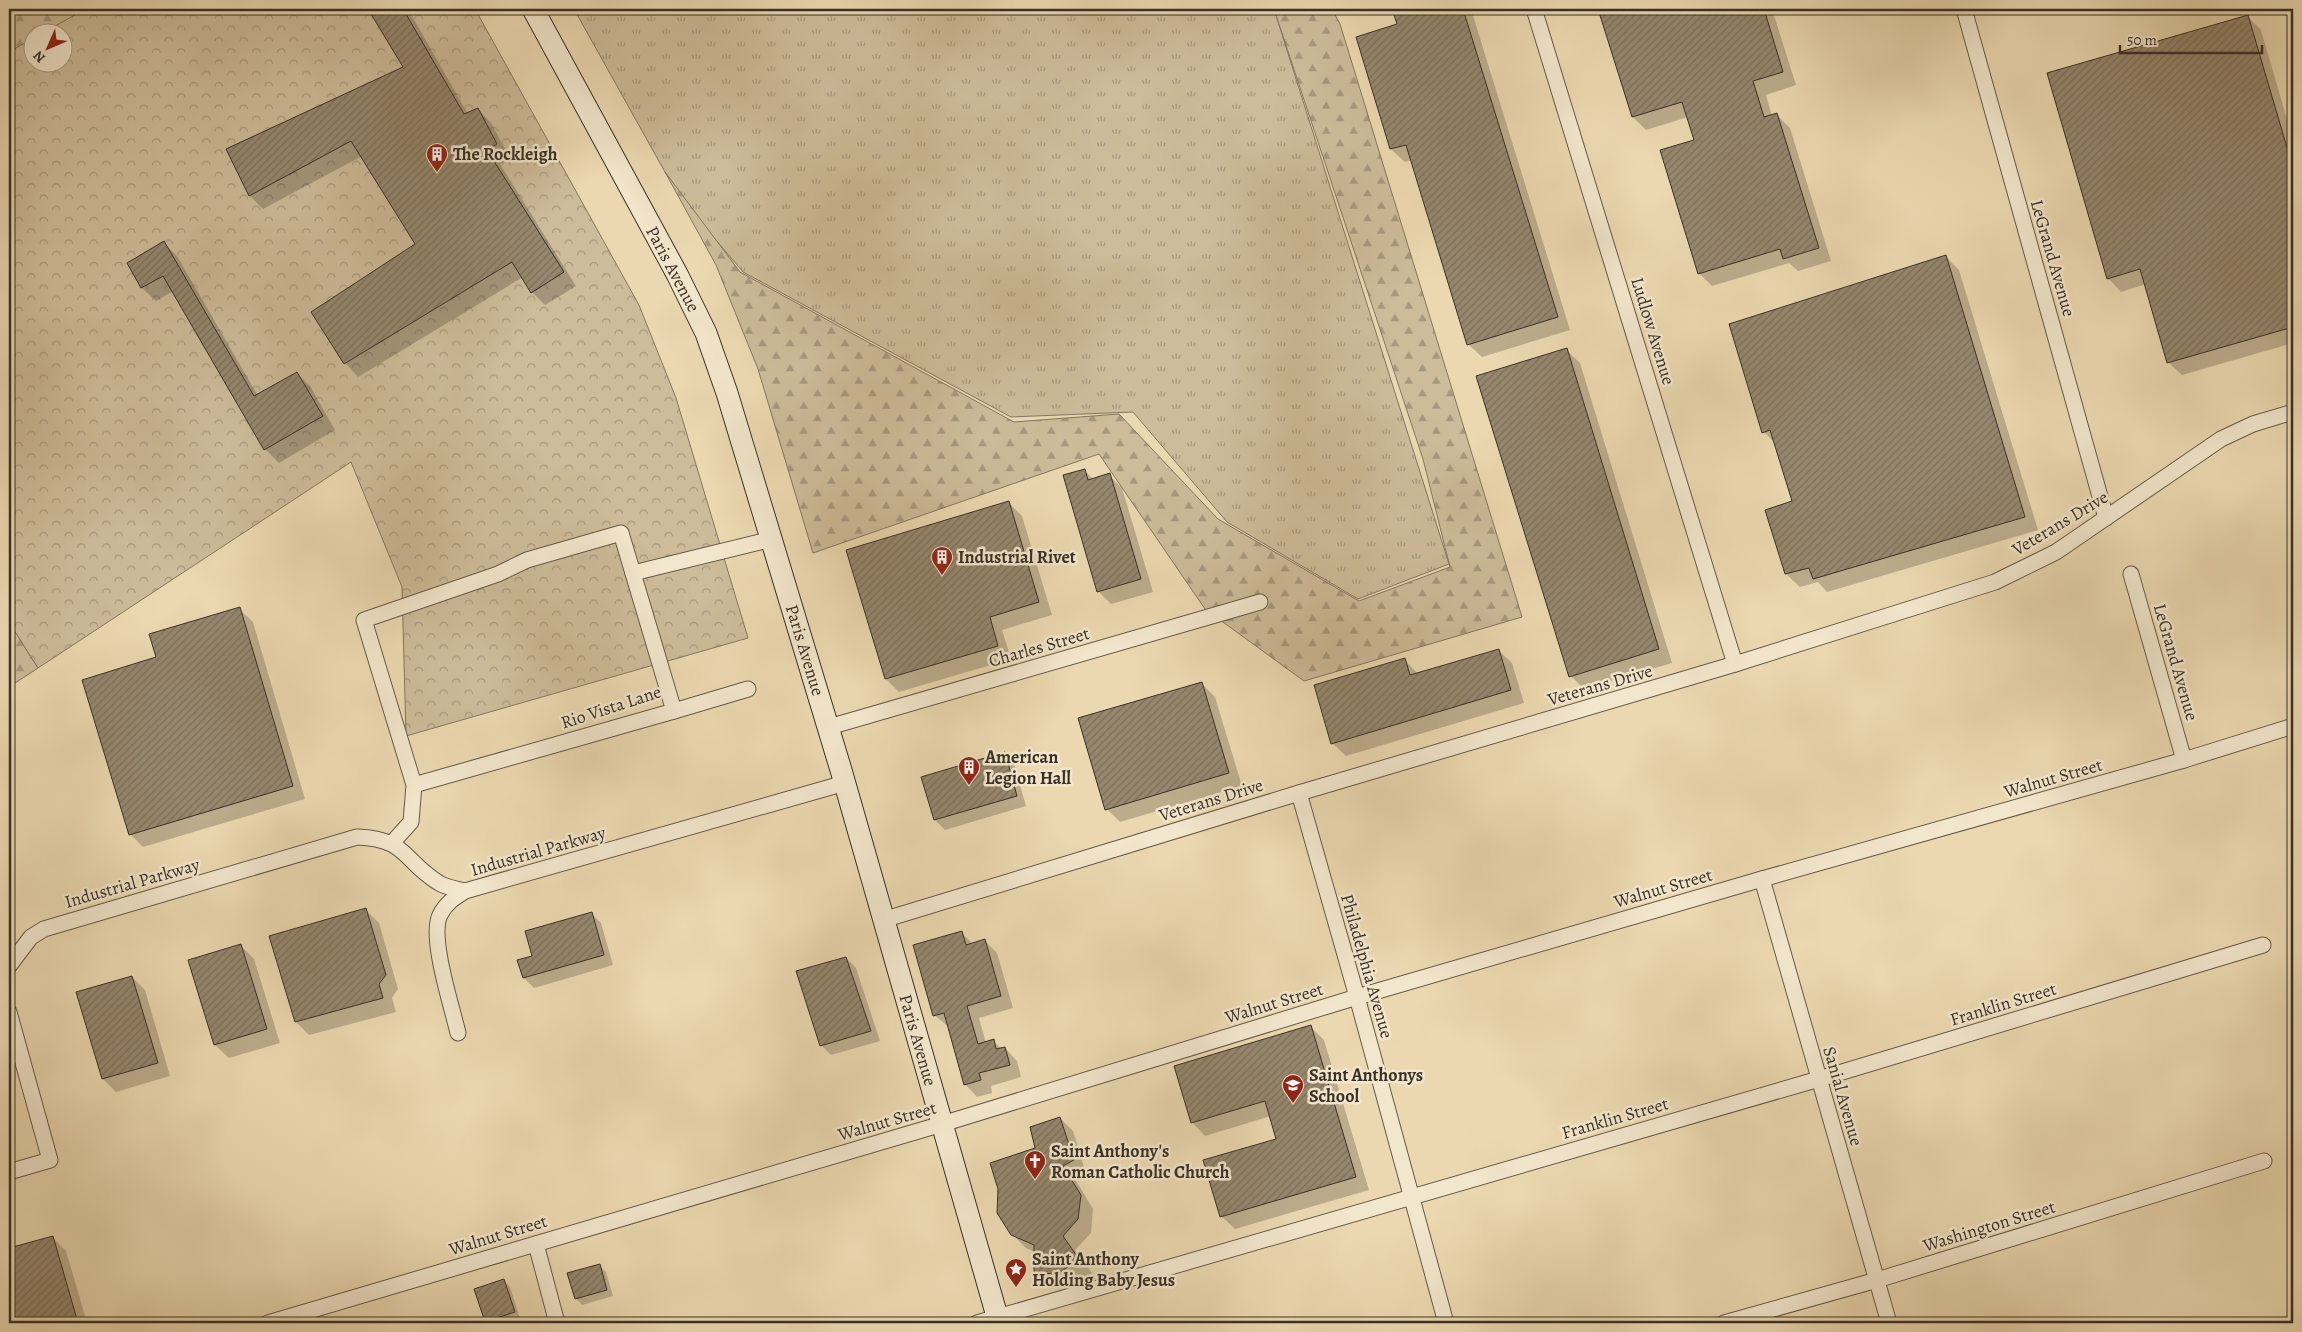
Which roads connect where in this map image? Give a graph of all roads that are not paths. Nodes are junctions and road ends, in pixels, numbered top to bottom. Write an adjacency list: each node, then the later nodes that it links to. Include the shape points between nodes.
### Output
1 (1534, 9): 10 (street, Ludlow Avenue)
2 (1964, 9): 5 (street, LeGrand Avenue)
3 (534, 10): 6 (street, Paris Avenue, via 706,333)
4 (2293, 412): 5 (street, Veterans Drive, via 2221,439)
5 (2106, 518): 10 (street, Veterans Drive, via 2051,556 1995,582)
6 (772, 539): 7 (street); 14 (street, Paris Avenue)
7 (633, 572): 12 (street, Rio Vista Lane); 17 (street, Rio Vista Lane, via 621,533 527,560 498,574 364,620)
8 (2131, 574): 15 (street, LeGrand Avenue)
9 (1260, 602): 14 (street, Charles Street)
10 (1735, 664): 18 (street, Veterans Drive)
11 (748, 689): 12 (street)
12 (674, 711): 17 (street, Rio Vista Lane)
13 (2293, 726): 15 (street, Walnut Street)
14 (829, 727): 16 (street, Paris Avenue)
15 (2184, 760): 20 (street, Walnut Street)
16 (845, 783): 21 (street, Industrial Parkway); 22 (street, Paris Avenue)
17 (414, 785): 19 (street, via 411,822)
18 (1299, 793): 22 (street, Veterans Drive); 25 (street, Philadelphia Avenue)
19 (392, 843): 21 (street, Industrial Parkway, via 439,884); 24 (street, Industrial Parkway, via 378,838 357,837 44,928 31,937)
20 (1762, 879): 25 (street, Walnut Street); 28 (street, Sanial Avenue)
21 (464, 891): 27 (street, via 449,902 439,916 436,938)
22 (883, 920): 29 (street, Paris Avenue)
23 (2263, 945): 28 (street, Franklin Street)
24 (9, 966)
25 (1357, 997): 29 (street, Walnut Street); 32 (street, Philadelphia Avenue)
26 (9, 1012): 31 (street, via 50,1160)
27 (458, 1033)
28 (1819, 1080): 32 (street, Franklin Street); 34 (street, Sanial Avenue)
29 (942, 1124): 33 (street, Walnut Street); 35 (street, Paris Avenue)
30 (2264, 1161): 34 (street, Washington Street)
31 (9, 1172)
32 (1410, 1196): 35 (street, Franklin Street); 39 (street, Philadelphia Avenue)
33 (536, 1244): 36 (street, Walnut Street); 37 (street)
34 (1877, 1280): 40 (street, Washington Street); 41 (street, Sanial Avenue)
35 (998, 1320): 38 (street, Franklin Street)
36 (268, 1323)
37 (557, 1323)
38 (977, 1323)
39 (1446, 1323)
40 (1724, 1323)
41 (1889, 1323)

